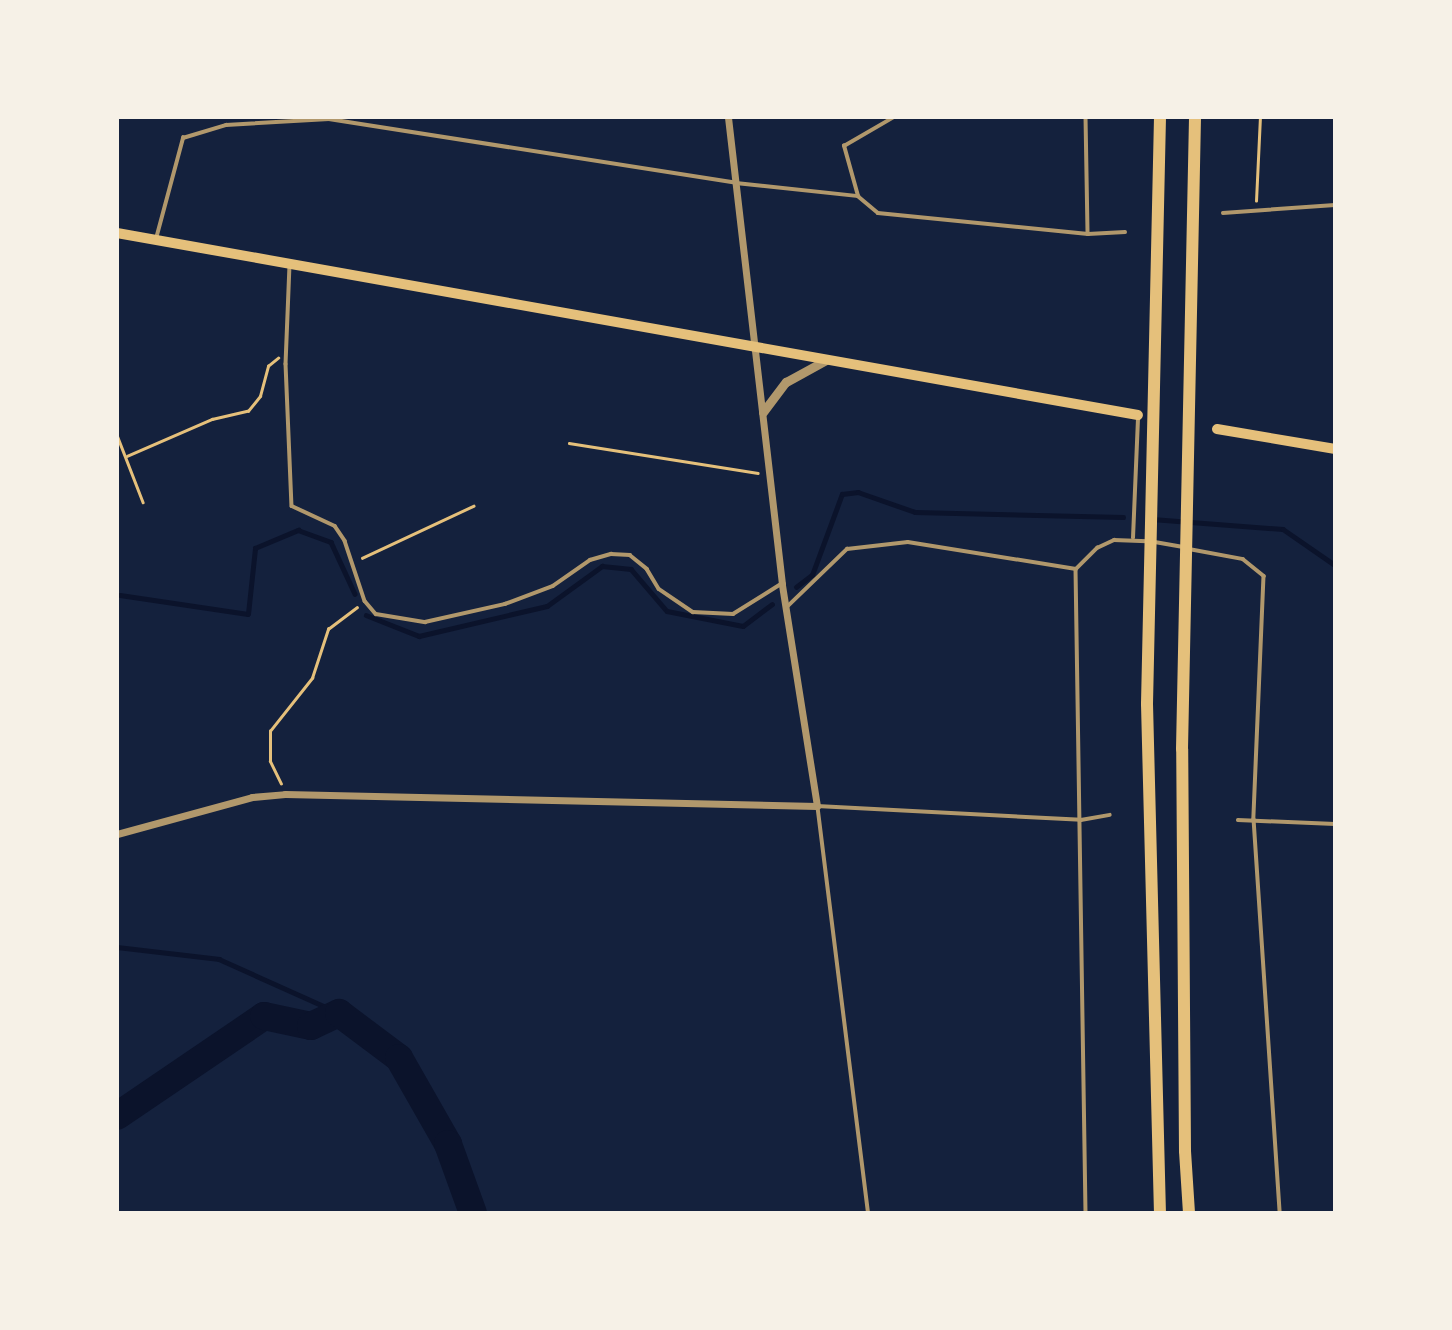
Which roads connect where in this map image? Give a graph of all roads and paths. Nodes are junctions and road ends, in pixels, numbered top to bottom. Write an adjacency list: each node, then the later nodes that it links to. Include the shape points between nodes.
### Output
1 (728, 117): 7 (street)
2 (894, 117): 8 (lane, via 844,146)
3 (1086, 117): 14 (lane)
4 (1160, 117): 46 (highway, via 1147,746)
5 (1195, 117): 47 (highway, via 1185,611 1185,1151)
6 (1260, 117): 10 (path)
7 (736, 183): 8 (lane); 15 (lane, via 329,119 226,125 183,138); 17 (street)
8 (858, 196): 14 (lane, via 878,213)
9 (1335, 205): 10 (lane)
10 (1256, 210): 11 (lane)
11 (1223, 213)
12 (1125, 232): 14 (lane)
13 (117, 233): 15 (main road)
14 (1088, 233)
15 (156, 240): 16 (main road)
16 (290, 263): 17 (main road); 18 (lane)
17 (754, 346): 19 (main road); 20 (street)
18 (287, 350): 26 (path, via 268,366 260,396 248,411 212,419); 31 (lane, via 292,506 335,526)
19 (825, 360): 20 (street, via 786,382); 21 (main road)
20 (763, 412): 27 (street)
21 (1138, 415): 30 (lane)
22 (1217, 429): 25 (main road)
23 (117, 435): 26 (path)
24 (569, 443): 27 (path)
25 (1335, 449)
26 (127, 456): 28 (path)
27 (772, 475): 33 (street)
28 (143, 502)
29 (473, 506): 31 (path)
30 (1133, 538): 32 (lane, via 1097,548); 39 (lane, via 1243,559 1264,576)
31 (353, 562): 34 (lane)
32 (1076, 569): 35 (lane, via 908,542 847,549); 40 (lane)
33 (782, 584): 34 (lane, via 733,614 693,611 659,589 647,569 630,555 611,554 590,560 553,586 505,604 425,622 376,614); 35 (street)
34 (365, 601): 36 (path, via 328,629 312,678 270,731 270,761)
35 (786, 608): 37 (street)
36 (285, 794): 37 (street); 43 (street, via 252,797)
37 (817, 806): 40 (lane); 44 (lane)
38 (1110, 815): 40 (lane)
39 (1254, 819): 41 (lane); 42 (lane); 48 (lane)
40 (1081, 820): 45 (lane)
41 (1238, 820)
42 (1335, 824)
43 (117, 834)
44 (868, 1213)
45 (1086, 1213)
46 (1160, 1213)
47 (1189, 1213)
48 (1280, 1213)

